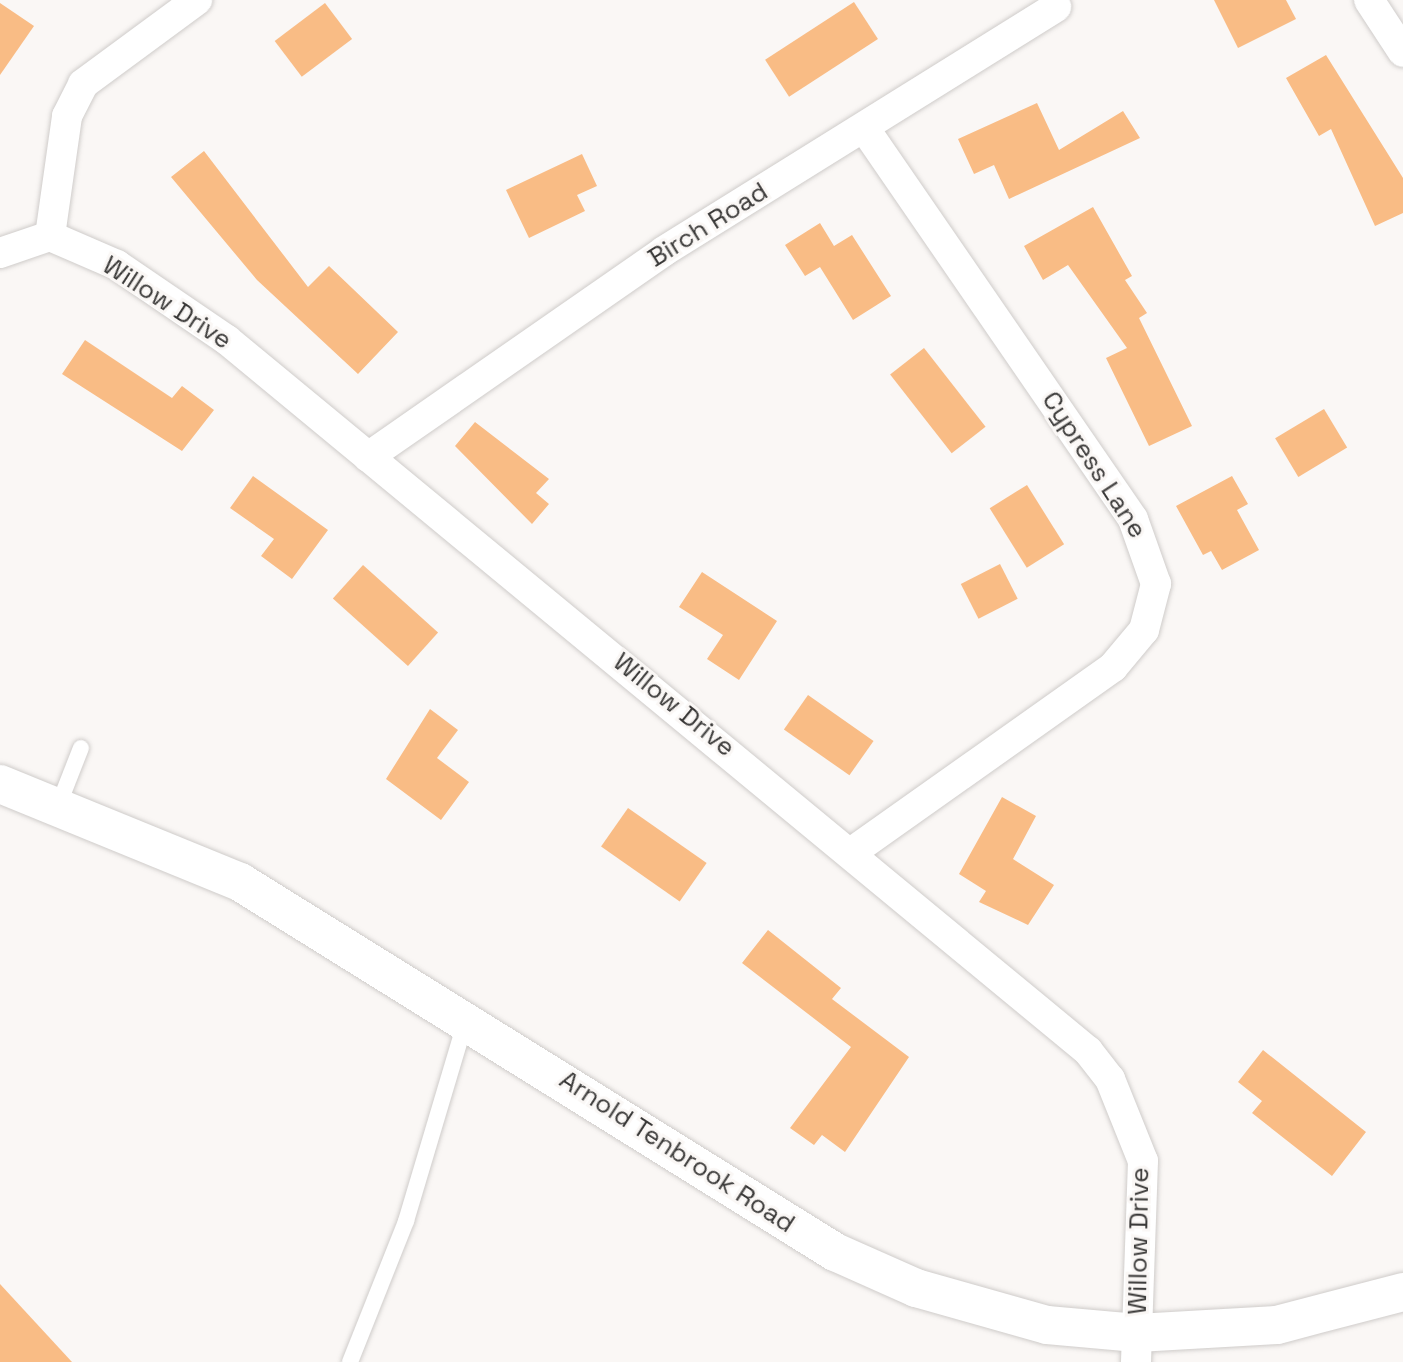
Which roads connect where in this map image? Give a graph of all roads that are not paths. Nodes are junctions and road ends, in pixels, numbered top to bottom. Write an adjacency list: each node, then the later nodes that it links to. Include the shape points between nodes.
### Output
1 (197, 0): 6 (street, via 83,84 67,116)
2 (1369, 0): 4 (street)
3 (1056, 7): 5 (street, Birch Road)
4 (1403, 52)
5 (864, 128): 8 (street, Birch Road, via 664,251); 12 (street, Cypress Lane, via 1133,519 1156,584 1144,630 1113,667)
6 (50, 236): 7 (street); 8 (street, Willow Drive, via 142,281)
7 (0, 253)
8 (368, 457): 12 (street, Willow Drive)
9 (81, 748): 11 (lane)
10 (0, 784): 11 (street, Arnold Tenbrook Road)
11 (59, 804): 13 (street, Arnold Tenbrook Road, via 240,882)
12 (852, 852): 15 (street, Willow Drive, via 1110,1079 1143,1161)
13 (466, 1018): 15 (street, Arnold Tenbrook Road, via 835,1252 980,1311); 16 (lane, via 406,1221)
14 (1403, 1292): 15 (street, Arnold Tenbrook Road, via 1277,1325)
15 (1136, 1348)
16 (350, 1362)

